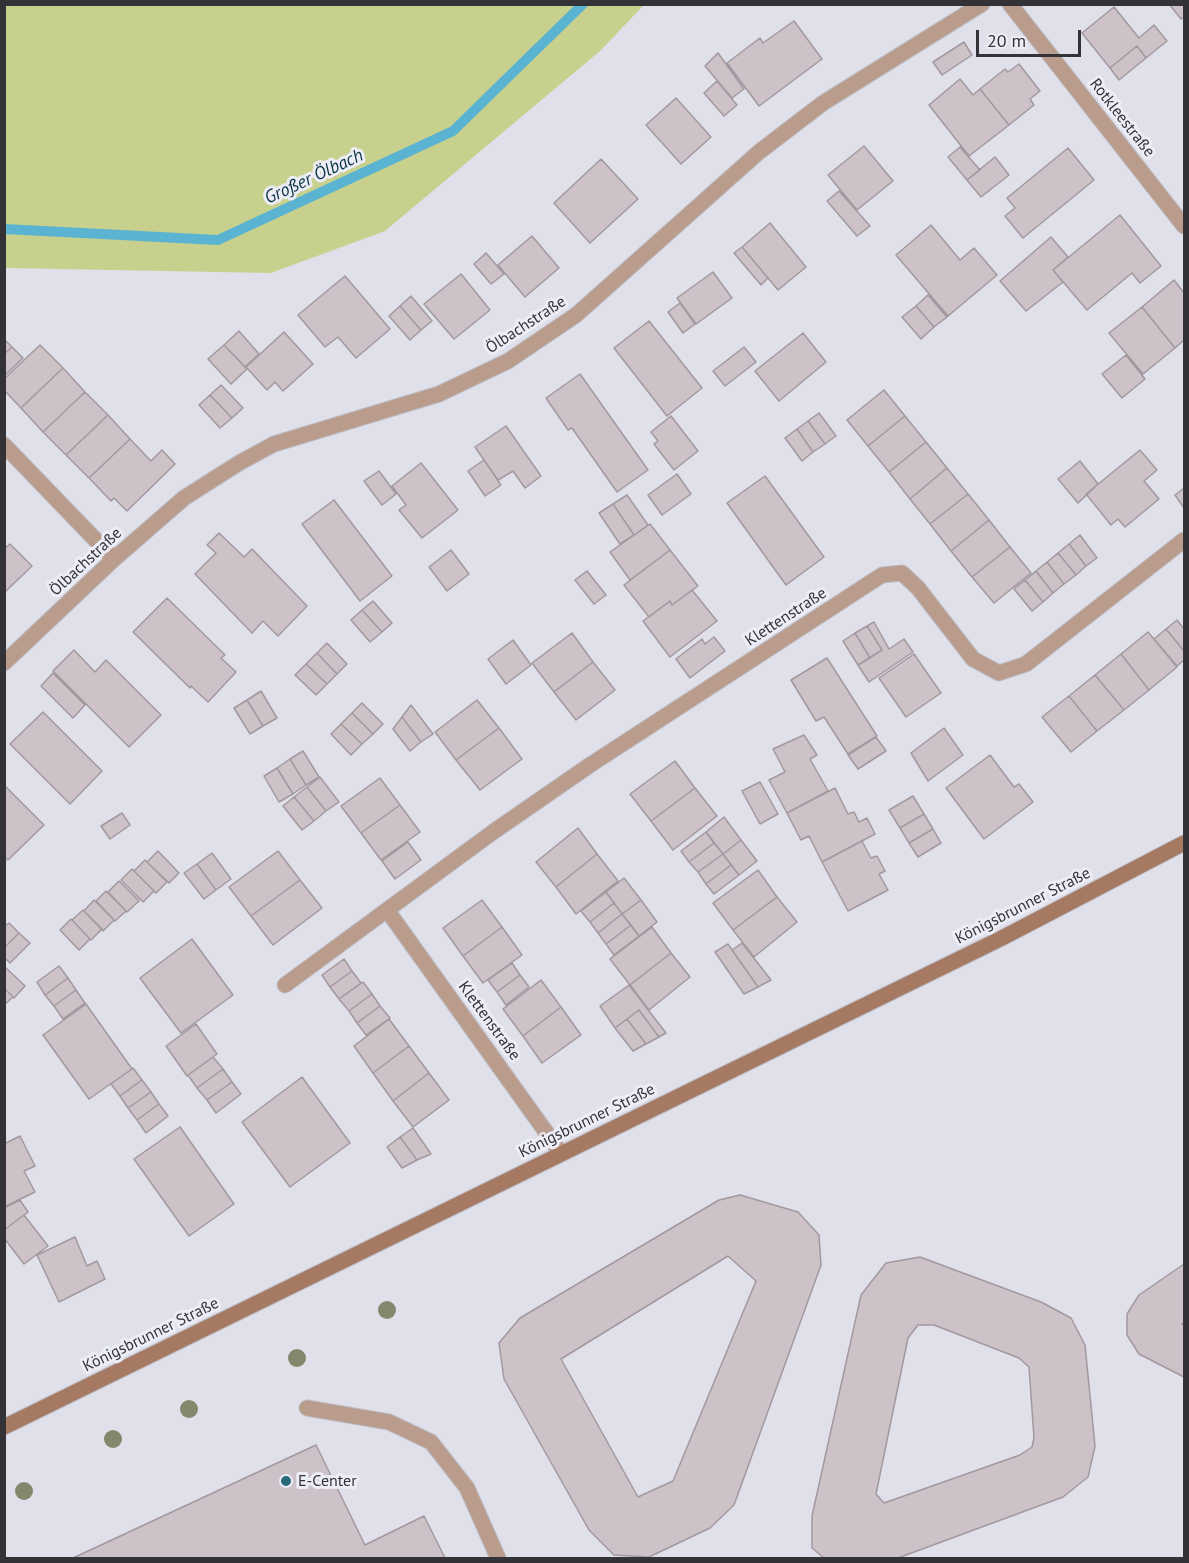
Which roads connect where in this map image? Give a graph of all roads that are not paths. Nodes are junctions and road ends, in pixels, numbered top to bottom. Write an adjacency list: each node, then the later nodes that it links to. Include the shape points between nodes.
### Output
1 (982, 4): 6 (street, Ölbachstraße, via 823,103 759,152 576,315 508,361 439,394 274,444 184,498)
2 (1010, 4): 3 (street, Rotkleestraße)
3 (1185, 226)
4 (4, 445): 6 (street)
5 (1185, 540): 9 (street, Klettenstraße, via 1026,664 999,673 973,659 902,573 882,575 590,765)
6 (114, 559): 7 (street, Ölbachstraße)
7 (5, 660)
8 (1185, 843): 11 (main road, Königsbrunner Straße, via 1002,938)
9 (387, 910): 10 (street, Klettenstraße); 11 (street, Klettenstraße)
10 (285, 985)
11 (561, 1153): 13 (main road, Königsbrunner Straße)
12 (307, 1408): 14 (street, via 389,1422 431,1442 467,1488)
13 (4, 1427)
14 (498, 1558)

